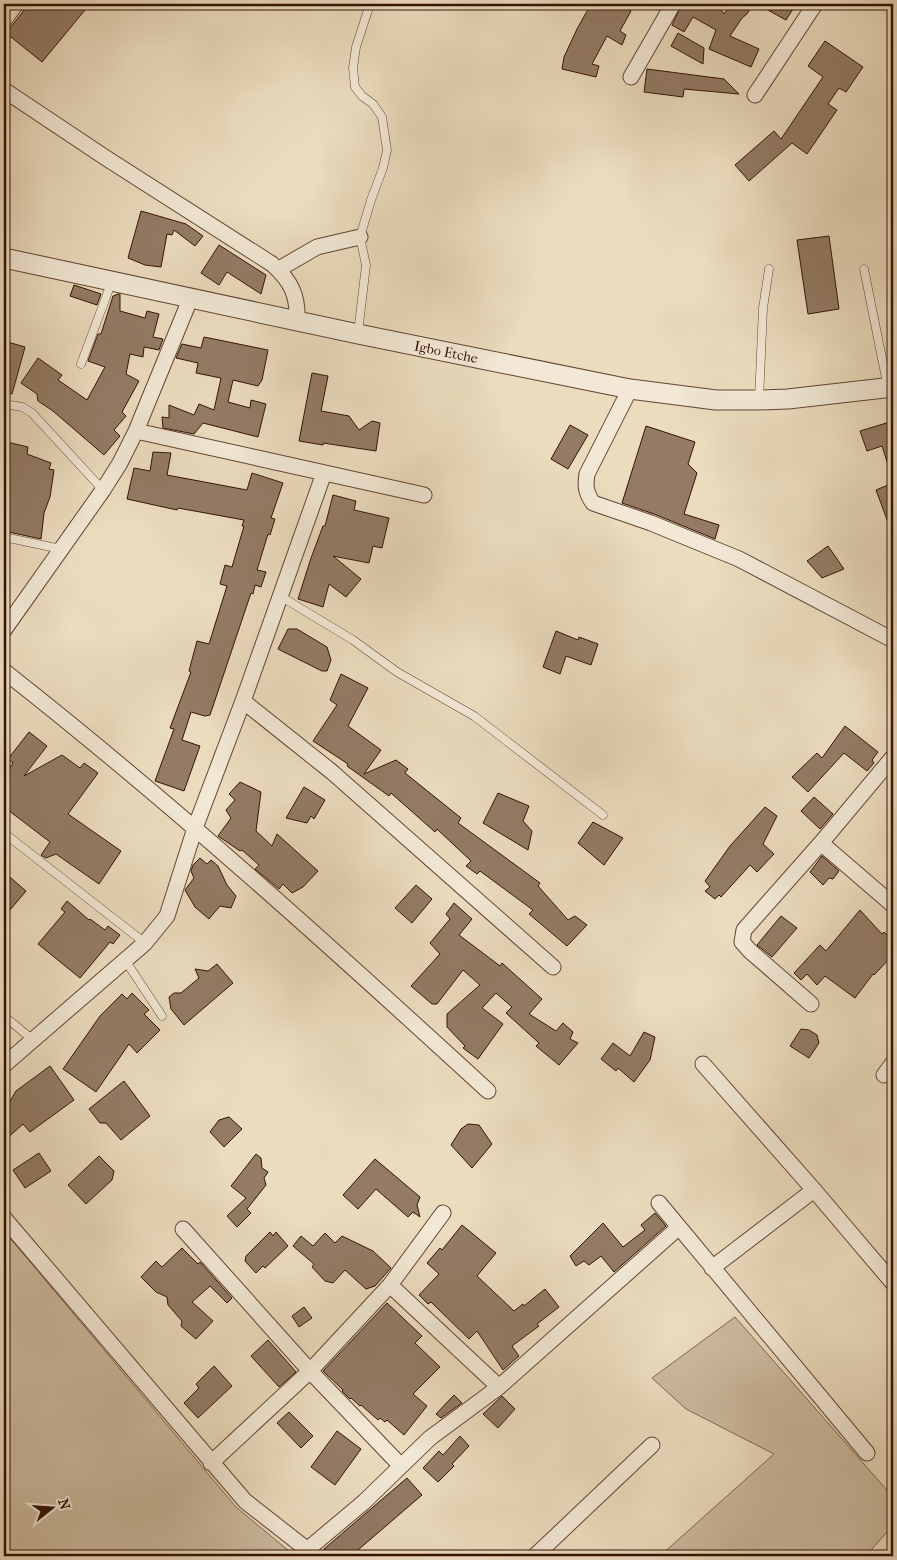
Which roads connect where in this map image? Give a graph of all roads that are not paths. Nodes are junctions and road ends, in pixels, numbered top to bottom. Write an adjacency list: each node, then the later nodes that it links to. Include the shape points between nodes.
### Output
1 (16, 4): 5 (street)
2 (370, 4): 9 (lane, via 356,47 355,87 382,117 387,150)
3 (673, 4): 6 (street)
4 (815, 4): 8 (street)
5 (4, 20)
6 (631, 77)
7 (4, 90): 11 (street)
8 (755, 95)
9 (360, 237): 11 (street, via 317,247); 17 (lane, via 366,265)
10 (4, 258): 14 (street, Igbo Etche)
11 (278, 269): 16 (street, via 294,291)
12 (769, 269): 21 (lane, via 762,317)
13 (864, 269): 19 (lane)
14 (112, 281): 15 (street, Igbo Etche); 18 (lane)
15 (191, 298): 16 (street, Igbo Etche); 23 (street)
16 (297, 320): 17 (street, Igbo Etche)
17 (358, 334): 20 (street, Igbo Etche)
18 (81, 364)
19 (891, 388): 21 (street, Igbo Etche)
20 (630, 389): 21 (street, Igbo Etche, via 716,400); 31 (street, via 588,474 587,494 593,504 651,523 739,559)
21 (758, 400)
22 (4, 404): 25 (lane, via 22,407 32,413)
23 (136, 431): 24 (street); 25 (street)
24 (324, 473): 26 (street); 29 (street)
25 (103, 490): 28 (street)
26 (424, 495)
27 (4, 537): 28 (lane)
28 (61, 549): 30 (street)
29 (280, 596): 33 (street); 35 (lane, via 353,640 397,672 474,716)
30 (4, 630)
31 (892, 639)
32 (4, 671): 36 (street)
33 (243, 701): 36 (street); 42 (street, via 332,772)
34 (893, 757): 38 (street)
35 (603, 815)
36 (195, 828): 40 (street, via 167,916); 51 (street)
37 (4, 833): 40 (lane)
38 (821, 843): 39 (street); 43 (street, via 744,930 742,942)
39 (893, 905)
40 (145, 943): 41 (street)
41 (125, 960): 45 (lane); 46 (street)
42 (553, 967)
43 (811, 1004)
44 (4, 1016): 46 (lane)
45 (162, 1016)
46 (33, 1040): 49 (street)
47 (893, 1063): 50 (street)
48 (703, 1064): 52 (street)
49 (4, 1065)
50 (884, 1075)
51 (488, 1091)
52 (814, 1190): 58 (street); 59 (street)
53 (659, 1203): 56 (street)
54 (443, 1213): 60 (street)
55 (4, 1218): 65 (street)
56 (678, 1228): 58 (street); 62 (street)
57 (183, 1229): 61 (street)
58 (712, 1268): 64 (street)
59 (893, 1283)
60 (390, 1285): 61 (street); 62 (street)
61 (310, 1371): 65 (street); 66 (street)
62 (499, 1387): 66 (street, via 430,1438)
63 (652, 1445): 68 (street)
64 (866, 1453)
65 (211, 1462): 67 (street, via 245,1501)
66 (401, 1466): 67 (street)
67 (311, 1553)
68 (535, 1556)

